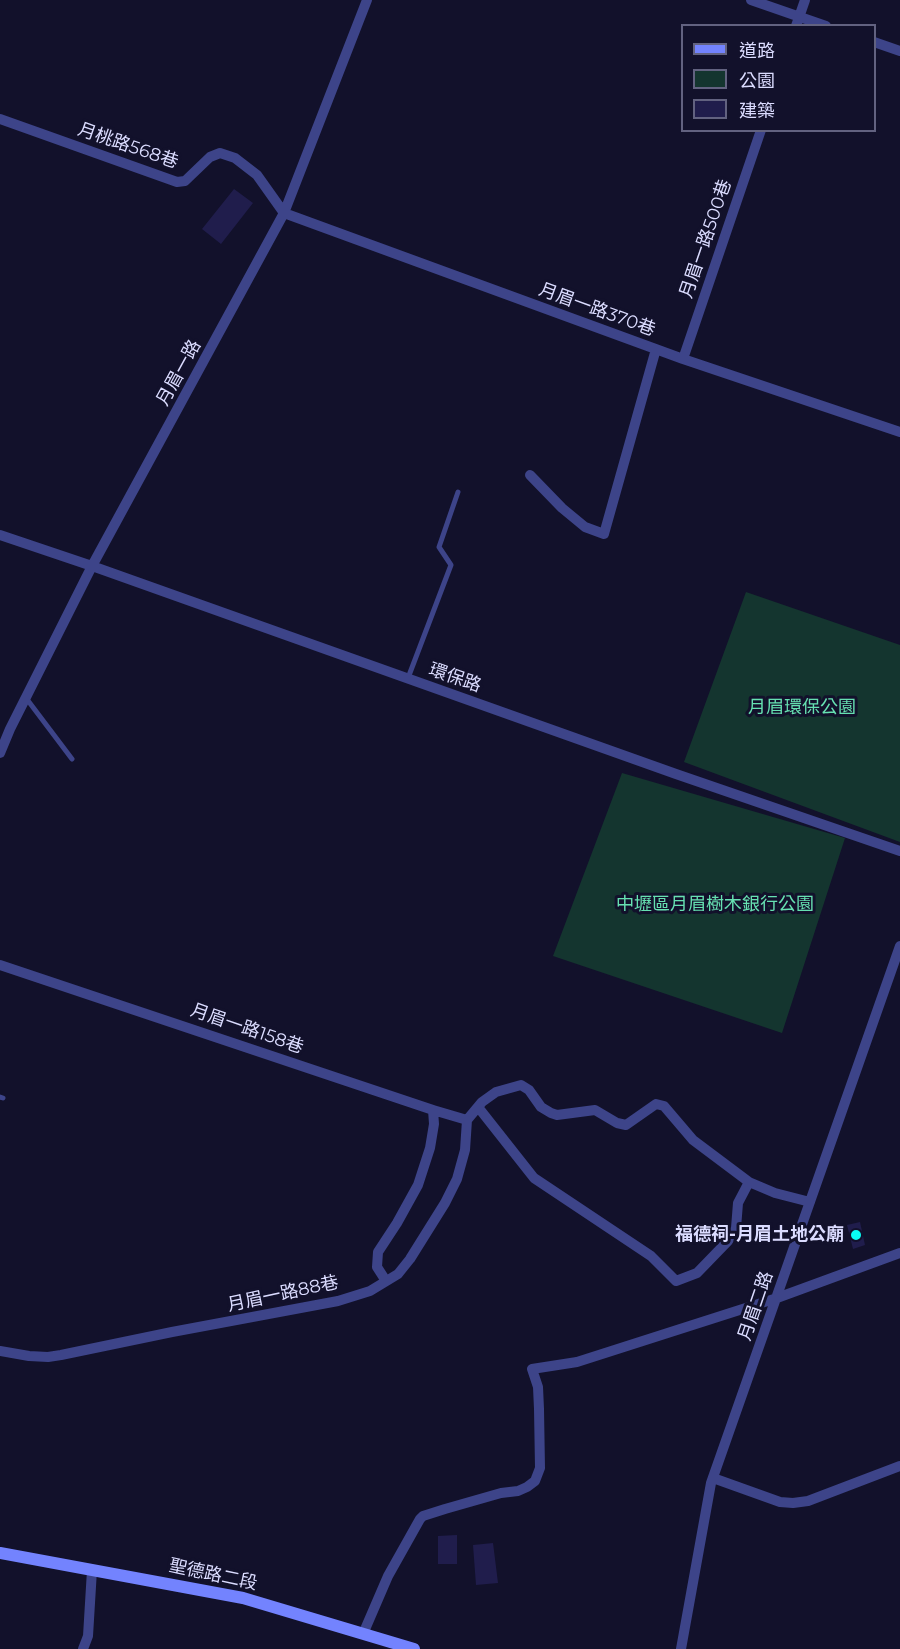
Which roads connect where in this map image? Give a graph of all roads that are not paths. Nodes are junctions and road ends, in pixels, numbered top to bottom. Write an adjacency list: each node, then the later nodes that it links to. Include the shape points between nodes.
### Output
1 (367, 0): 10 (street, 月眉一路)
2 (751, 0): 4 (street)
3 (805, 0): 4 (street)
4 (798, 21): 5 (street)
5 (815, 24)
6 (876, 43): 7 (street)
7 (900, 51)
8 (0, 119): 10 (street, 月桃路568巷, via 177,182 185,181 210,157 220,153 235,158 256,175)
9 (760, 132): 12 (street, 月眉一路500巷)
10 (284, 213): 11 (street, 月眉一路370巷); 17 (street, 月眉一路)
11 (656, 349): 12 (street, 月眉一路370巷); 14 (street, via 604,534 585,527)
12 (683, 359): 13 (street, 月眉一路370巷)
13 (900, 432)
14 (530, 475)
15 (458, 492): 18 (lane, via 439,547 451,565)
16 (0, 535): 17 (street, 環保路)
17 (92, 566): 18 (street, 環保路); 19 (street, 月眉一路)
18 (408, 678): 22 (street, 環保路)
19 (26, 698): 20 (street, 月眉一路); 21 (lane)
20 (0, 753)
21 (72, 759)
22 (900, 851)
23 (900, 946): 29 (street, 月眉二路)
24 (0, 965): 26 (street, 月眉一路158巷)
25 (478, 1107): 27 (street); 28 (street, via 496,1092 521,1085 530,1090 541,1107 557,1115 595,1110 626,1125 656,1104 664,1106 693,1140); 28 (street, via 534,1178 651,1256 676,1281 697,1272 728,1241 736,1228 738,1203)
26 (433, 1110): 27 (street, 月眉一路158巷); 31 (street, via 430,1148 418,1185 378,1252 377,1268)
27 (467, 1119): 31 (street, 月眉一路88巷, via 465,1150 457,1179 410,1259)
28 (749, 1182): 29 (street)
29 (810, 1202): 32 (street, 月眉二路)
30 (900, 1253): 32 (street)
31 (386, 1281): 33 (street, 月眉一路88巷, via 370,1291 338,1301 61,1355)
32 (777, 1298): 35 (street, 月眉二路); 38 (street, via 577,1362 532,1369 539,1409 540,1468 535,1481 518,1491 423,1516 388,1576)
33 (0, 1351)
34 (900, 1466): 35 (street, via 808,1501 793,1503)
35 (713, 1478): 41 (street, 月眉二路)
36 (0, 1553): 37 (street, 聖德路二段)
37 (92, 1570): 38 (street, 聖德路二段, via 243,1598); 39 (street)
38 (363, 1634): 40 (street, 聖德路二段)
39 (84, 1649)
40 (414, 1649)
41 (681, 1649)

